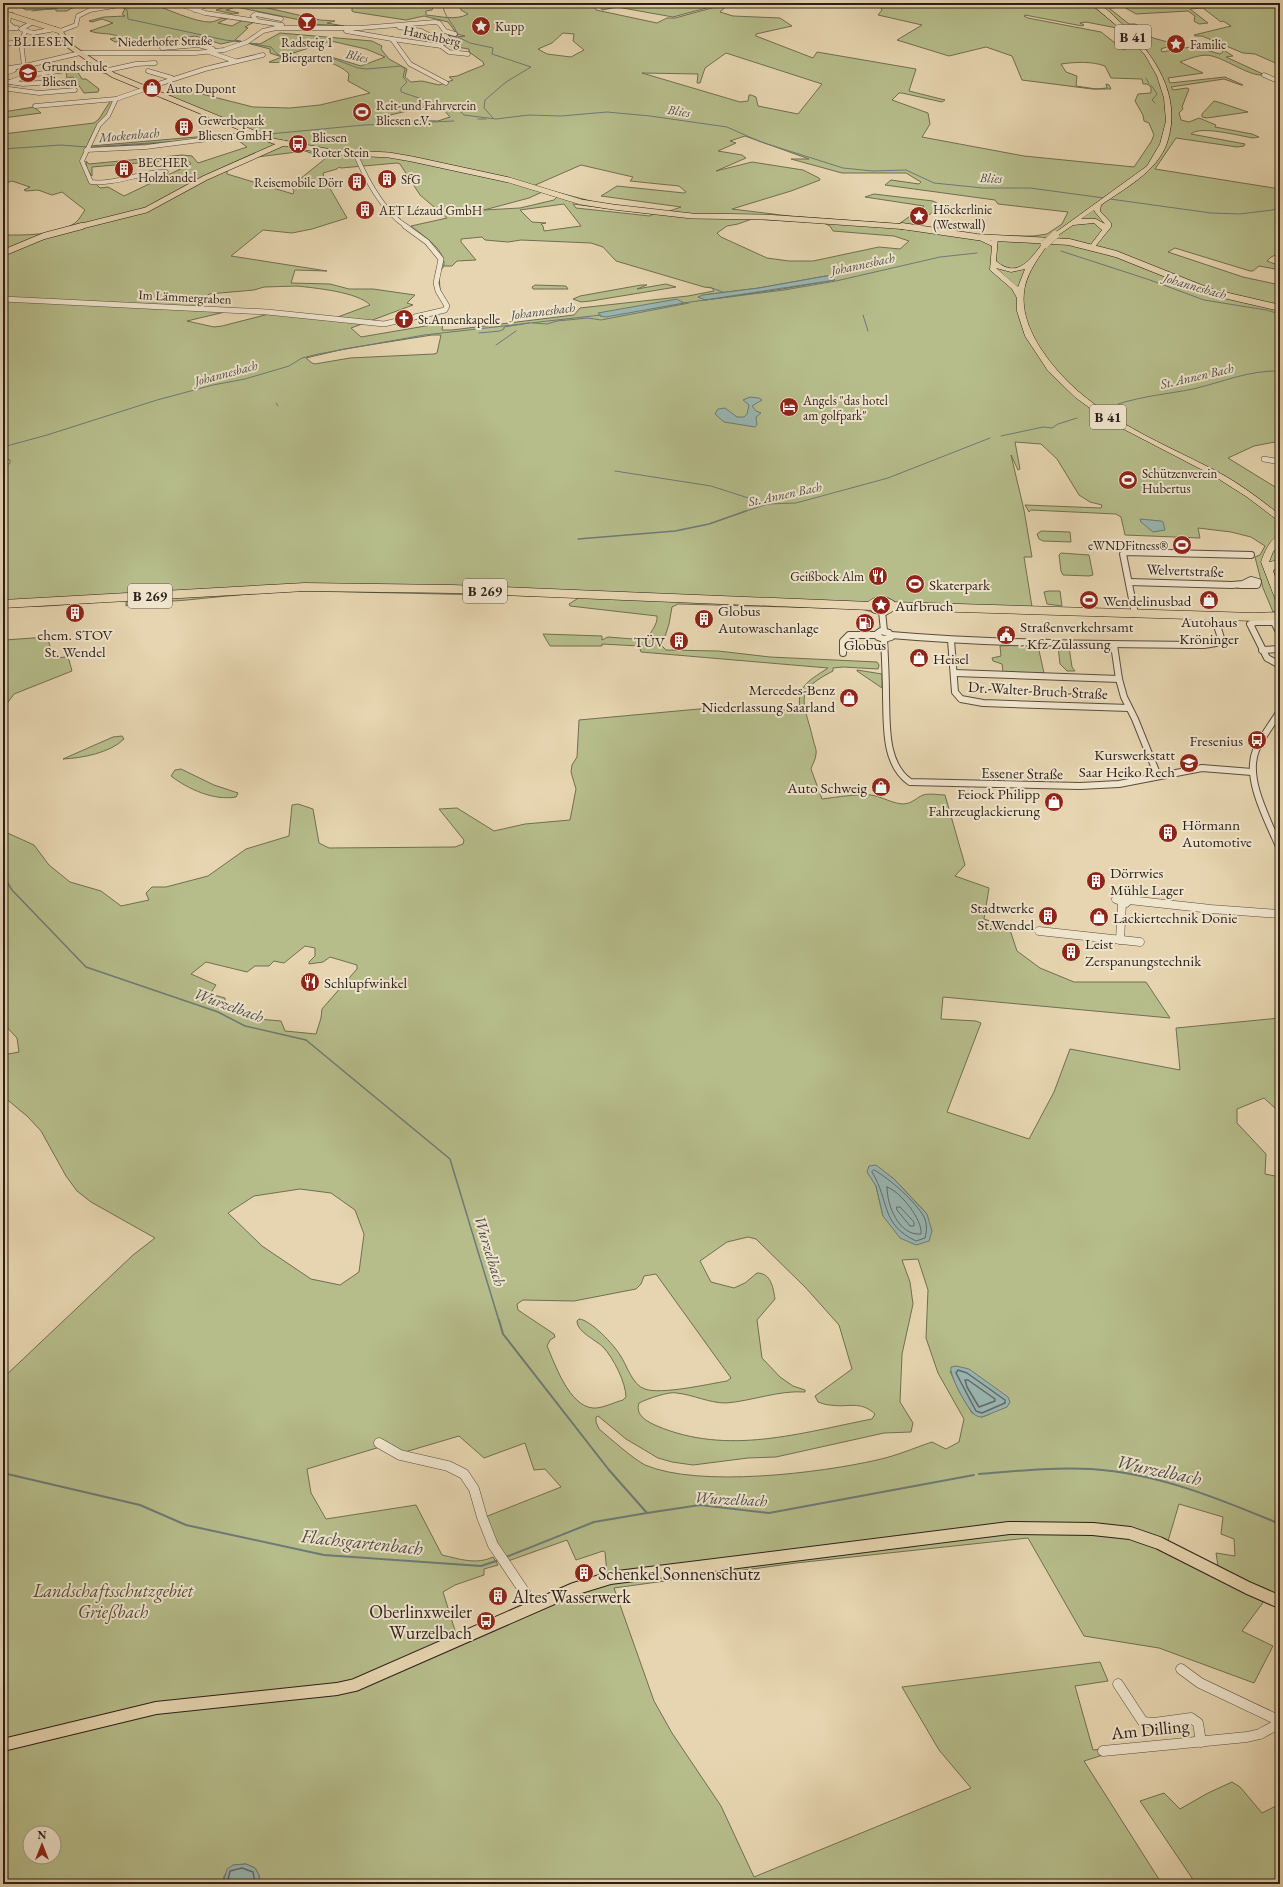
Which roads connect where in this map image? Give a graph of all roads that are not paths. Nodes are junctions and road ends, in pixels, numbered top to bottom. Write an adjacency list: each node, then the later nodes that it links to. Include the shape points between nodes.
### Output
1 (131, 3): 17 (street, via 85,12 77,17 74,26)
2 (176, 3): 5 (street)
3 (1093, 3): 59 (highway, B 41, via 1116,20 1151,61 1164,87 1169,104 1170,125 1162,147 1148,168)
4 (210, 4): 5 (street)
5 (195, 10): 9 (street)
6 (3, 13): 7 (main road)
7 (12, 15): 10 (main road); 13 (street, via 8,23)
8 (281, 19): 9 (street, via 255,14 253,16)
9 (257, 21): 12 (street)
10 (33, 22): 14 (street); 17 (main road)
11 (387, 25): 15 (street, Niederhofer Straße); 19 (street, Niederhofer Straße, via 436,22 443,30); 20 (street, via 413,29)
12 (288, 27): 15 (street, Niederhofer Straße); 24 (street, Niederhofer Straße, via 264,30 246,42)
13 (14, 28): 14 (street); 16 (street)
14 (21, 28): 18 (street)
15 (338, 28): 21 (street, Harschberg)
16 (3, 29)
17 (58, 30): 18 (street); 27 (main road, via 63,33 66,44)
18 (25, 32): 22 (street)
19 (455, 34)
20 (429, 35)
21 (392, 39): 28 (street, Harschberg, via 441,46 449,52); 43 (street, via 410,64)
22 (21, 42): 23 (street); 32 (street)
23 (3, 44)
24 (219, 50): 25 (street, via 198,45 155,48); 26 (street, Niederhofer Straße)
25 (140, 52): 26 (street, Niederhofer Straße); 27 (street, Niederhofer Straße)
26 (209, 52): 30 (street)
27 (80, 53): 32 (street, Niederhofer Straße); 33 (main road)
28 (468, 54)
29 (263, 55): 30 (street)
30 (235, 61): 39 (street)
31 (155, 63): 35 (street, via 141,62)
32 (22, 66): 34 (street); 37 (street)
33 (98, 66): 35 (main road); 42 (street, via 29,75)
34 (3, 69)
35 (104, 71): 47 (main road)
36 (148, 71): 39 (street)
37 (3, 74)
38 (1264, 75): 44 (street)
39 (172, 78): 47 (street)
40 (3, 81): 42 (street)
41 (66, 81): 45 (street)
42 (10, 82): 45 (street)
43 (446, 82)
44 (1280, 82)
45 (23, 84): 46 (street)
46 (8, 89): 48 (street, via 39,93); 49 (street)
47 (144, 89): 50 (street); 52 (main road)
48 (75, 90)
49 (3, 91)
50 (116, 99): 51 (street); 56 (street)
51 (35, 106)
52 (248, 132): 53 (main road); 56 (street, via 234,138 204,139 146,147)
53 (273, 140): 54 (main road); 55 (main road, via 276,143)
54 (284, 143): 55 (main road); 57 (main road)
55 (274, 147): 66 (main road, via 205,178 146,210 44,236)
56 (87, 148): 58 (street, via 83,164 93,183 141,173)
57 (355, 154): 62 (main road, via 416,159 509,180 581,202 613,207 692,216 784,218 899,226); 70 (street, Im Lämmergraben, via 389,211 429,242 442,259 436,279 439,294 447,306 445,310 391,324 267,312)
58 (166, 172)
59 (1098, 205): 60 (highway, B 41); 61 (highway, via 1098,212 1108,223)
60 (1071, 223): 61 (highway, via 1095,221 1102,224); 68 (highway, B 41, bridge, via 1045,244)
61 (1105, 229): 64 (highway)
62 (977, 237): 63 (highway)
63 (994, 241): 64 (main road, via 1050,240); 67 (highway)
64 (1093, 244): 65 (highway)
65 (1103, 250): 71 (main road, via 1201,289)
66 (3, 253)
67 (993, 262): 68 (highway, via 999,267 1011,270 1022,269); 69 (highway, via 993,270 1015,288)
68 (1030, 264): 69 (highway, B 41)
69 (1020, 297): 74 (highway, B 41, via 1022,318 1033,344 1066,384 1097,410 1130,431 1214,474 1260,502)
70 (3, 299)
71 (1280, 308)
72 (1264, 459): 73 (street)
73 (1280, 462)
74 (1280, 521)
75 (1280, 538): 78 (highway, via 1266,556 1265,562)
76 (1250, 555): 79 (street, Welvertstraße, via 1127,551 1123,553)
77 (1280, 563): 78 (highway, via 1274,565)
78 (1269, 572): 81 (highway)
79 (1129, 582): 80 (street, Welvertstraße); 87 (street, Welvertstraße)
80 (1240, 585)
81 (1280, 601)
82 (3, 604): 83 (main road, B 269, via 305,586 452,589)
83 (871, 606): 84 (main road, B 269, via 880,600); 85 (main road, B 269)
84 (892, 606): 85 (main road, B 269); 87 (main road, B 269)
85 (882, 611): 91 (street)
86 (1280, 611): 89 (main road, B 269)
87 (1135, 614): 88 (main road, B 269)
88 (1214, 616): 89 (main road, B 269); 97 (street, via 1221,638 1212,644)
89 (1280, 616)
90 (1277, 622): 92 (street); 99 (street, via 1251,623)
91 (884, 631): 93 (street); 94 (street)
92 (1280, 634)
93 (876, 635): 95 (street); 100 (street, via 849,635 843,641)
94 (891, 635): 95 (street, via 890,638); 96 (street)
95 (884, 639): 107 (street, Essener Straße, via 888,741 899,772 910,782 1080,786 1119,784)
96 (951, 640): 97 (street); 102 (street, Dr.-Walter-Bruch-Straße)
97 (1114, 645): 103 (street)
98 (1280, 649): 99 (street)
99 (1262, 650): 101 (street, via 1268,658)
100 (843, 653)
101 (1280, 665)
102 (955, 673): 103 (street); 104 (street, Dr.-Walter-Bruch-Straße, via 955,692 961,699 971,702)
103 (1119, 679): 104 (street)
104 (1128, 708): 107 (street)
105 (1280, 711): 106 (street, via 1256,751)
106 (1252, 772): 107 (street, Essener Straße, via 1202,768); 108 (street)
107 (1158, 776)
108 (1280, 849)
109 (1280, 914): 111 (street, via 1126,901)
110 (1039, 931): 111 (street)
111 (1120, 940): 112 (street)
112 (1140, 942)
113 (380, 1443): 115 (street, via 400,1455 448,1466 464,1474 474,1489 493,1545)
114 (1280, 1602): 115 (main road, via 1159,1543 1130,1533 1059,1527 1010,1528 610,1578 579,1587)
115 (534, 1606): 120 (main road, via 355,1685 156,1708)
116 (1182, 1669): 118 (street, Am Dilling, via 1200,1683)
117 (1118, 1684): 119 (street, Am Dilling, via 1143,1722 1148,1724 1191,1718 1198,1723)
118 (1280, 1722): 119 (street, Am Dilling, via 1260,1734)
119 (1201, 1742): 121 (street, Am Dilling)
120 (3, 1745)
121 (1103, 1751)

